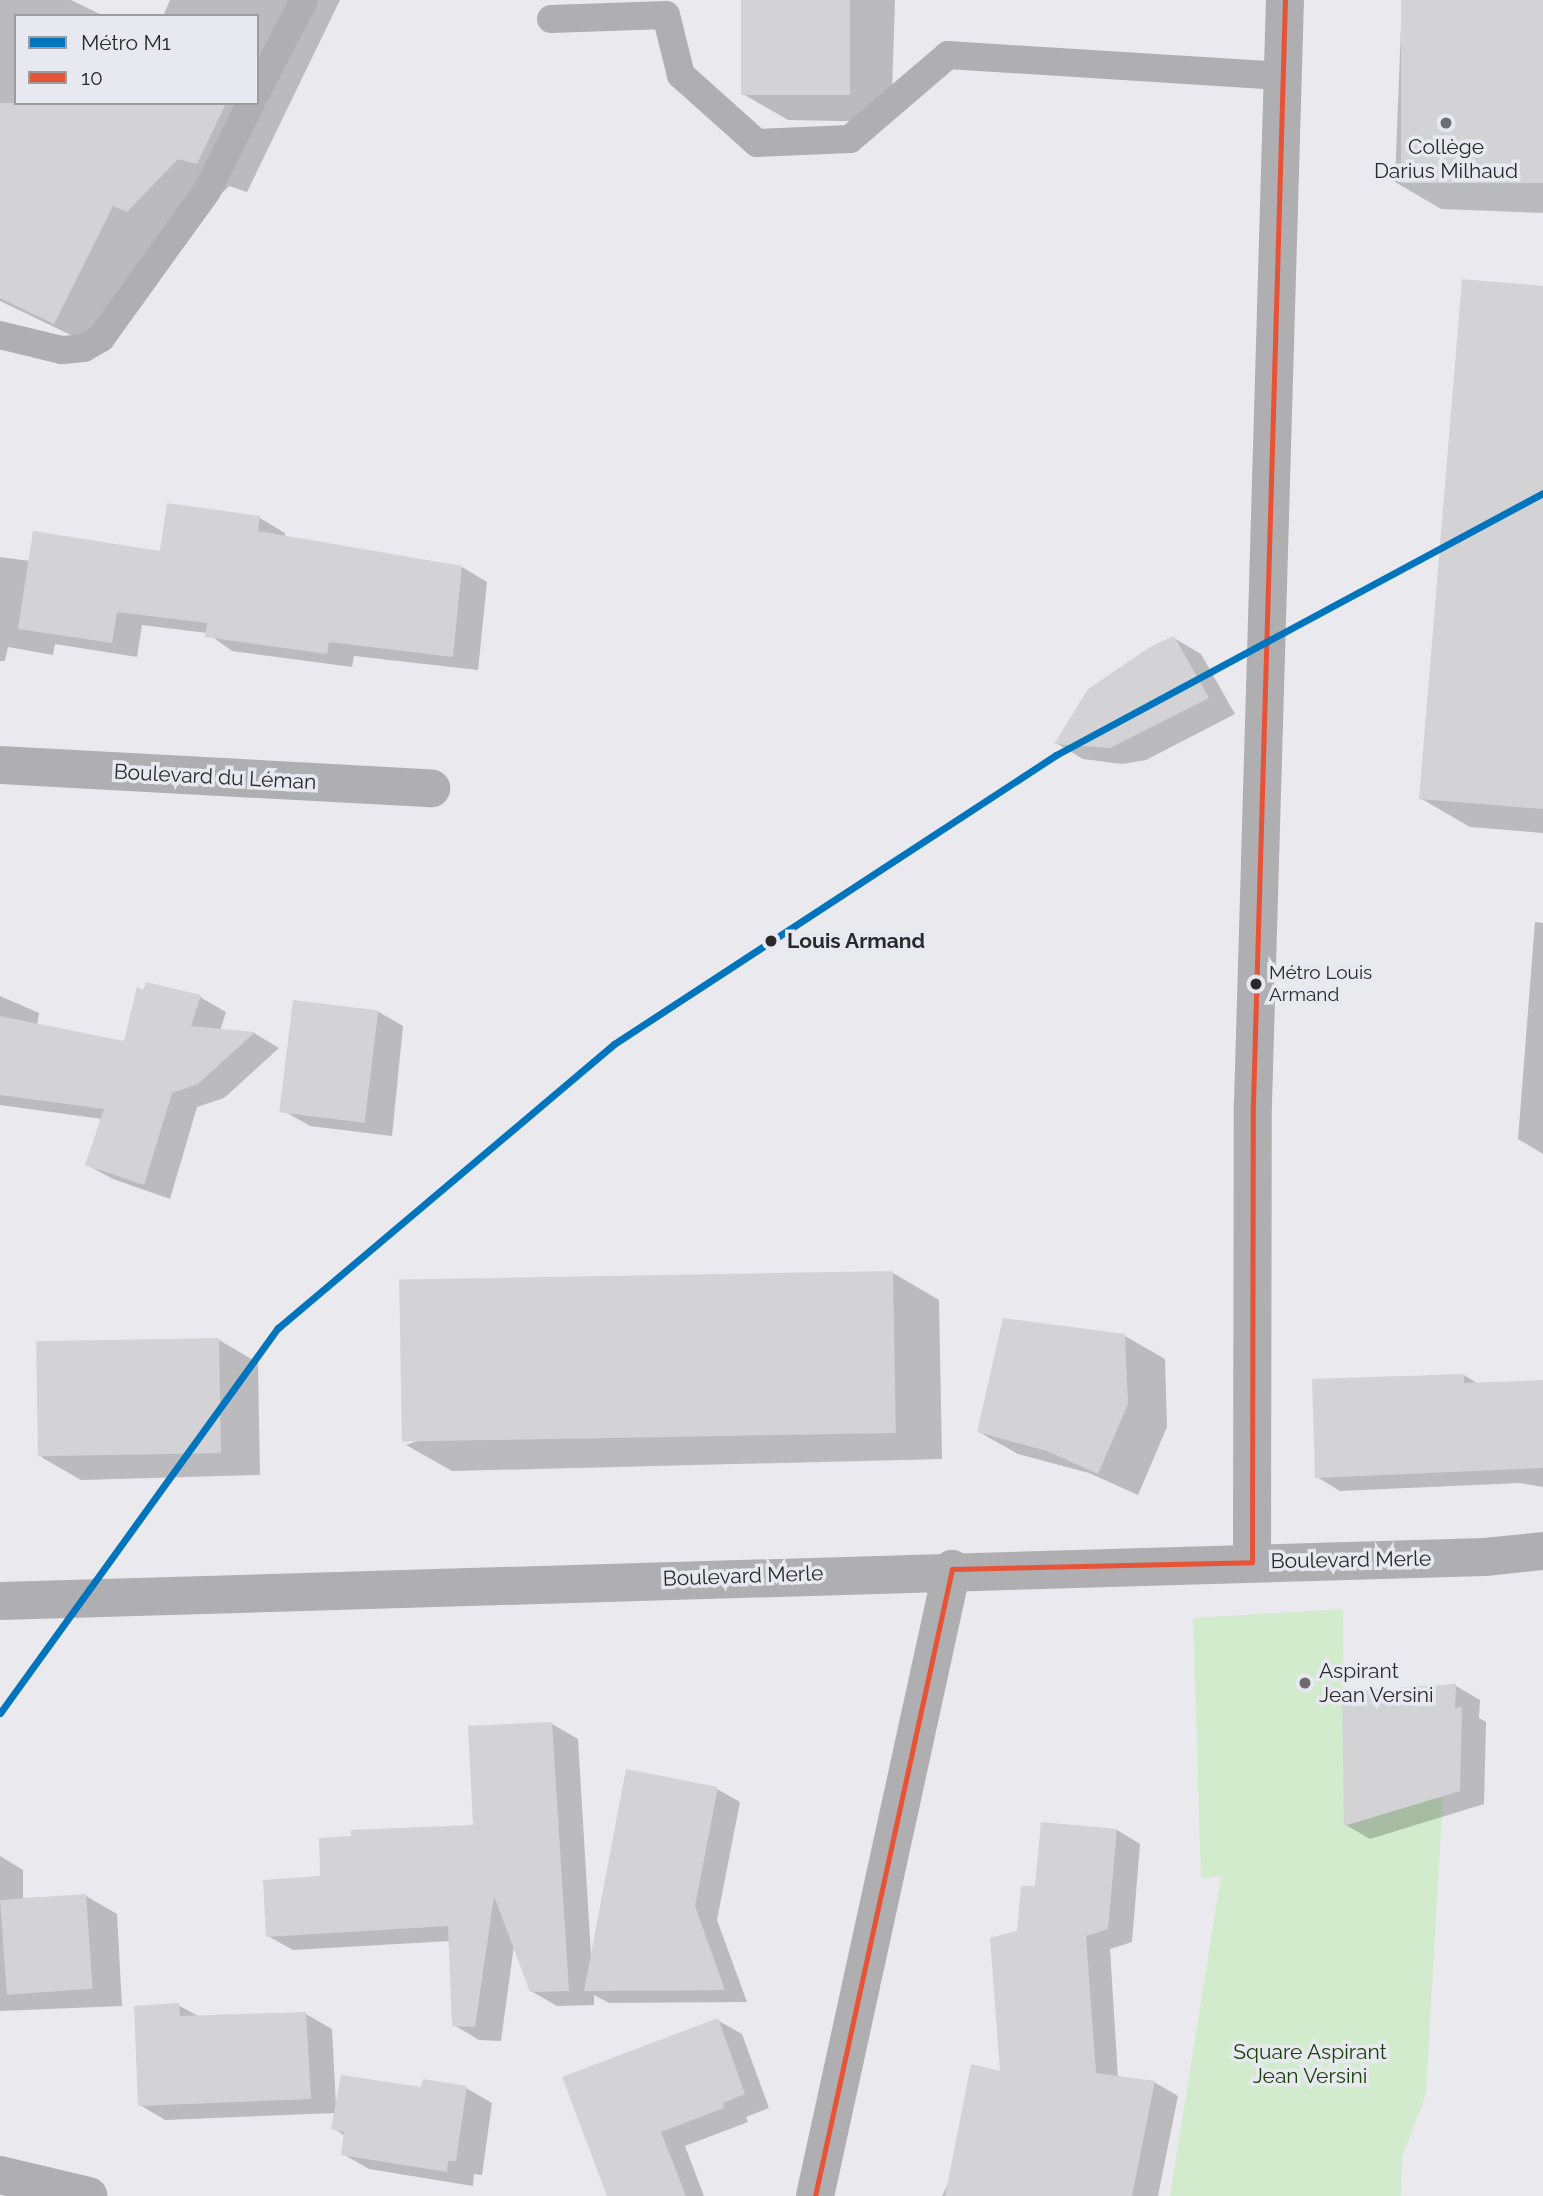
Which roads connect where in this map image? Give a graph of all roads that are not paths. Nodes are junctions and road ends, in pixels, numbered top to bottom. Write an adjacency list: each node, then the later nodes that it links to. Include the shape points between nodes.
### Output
1 (304, 0): 5 (lane)
2 (1285, 0): 4 (street)
3 (551, 19): 4 (lane, via 666,15 681,75 757,143 850,139 948,55)
4 (1281, 76): 11 (street, via 1269,672 1253,1103)
5 (259, 87)
6 (250, 105): 7 (lane, via 207,191 101,338 84,348 62,350)
7 (0, 335)
8 (0, 765): 9 (street, Boulevard du Léman)
9 (431, 788)
10 (1543, 1551): 11 (street, Boulevard Merle, via 1485,1557)
11 (1252, 1562): 12 (street, Boulevard Merle)
12 (952, 1569): 13 (street, Boulevard Merle); 16 (street)
13 (0, 1601)
14 (0, 2175): 15 (street)
15 (89, 2196)
16 (815, 2196)

